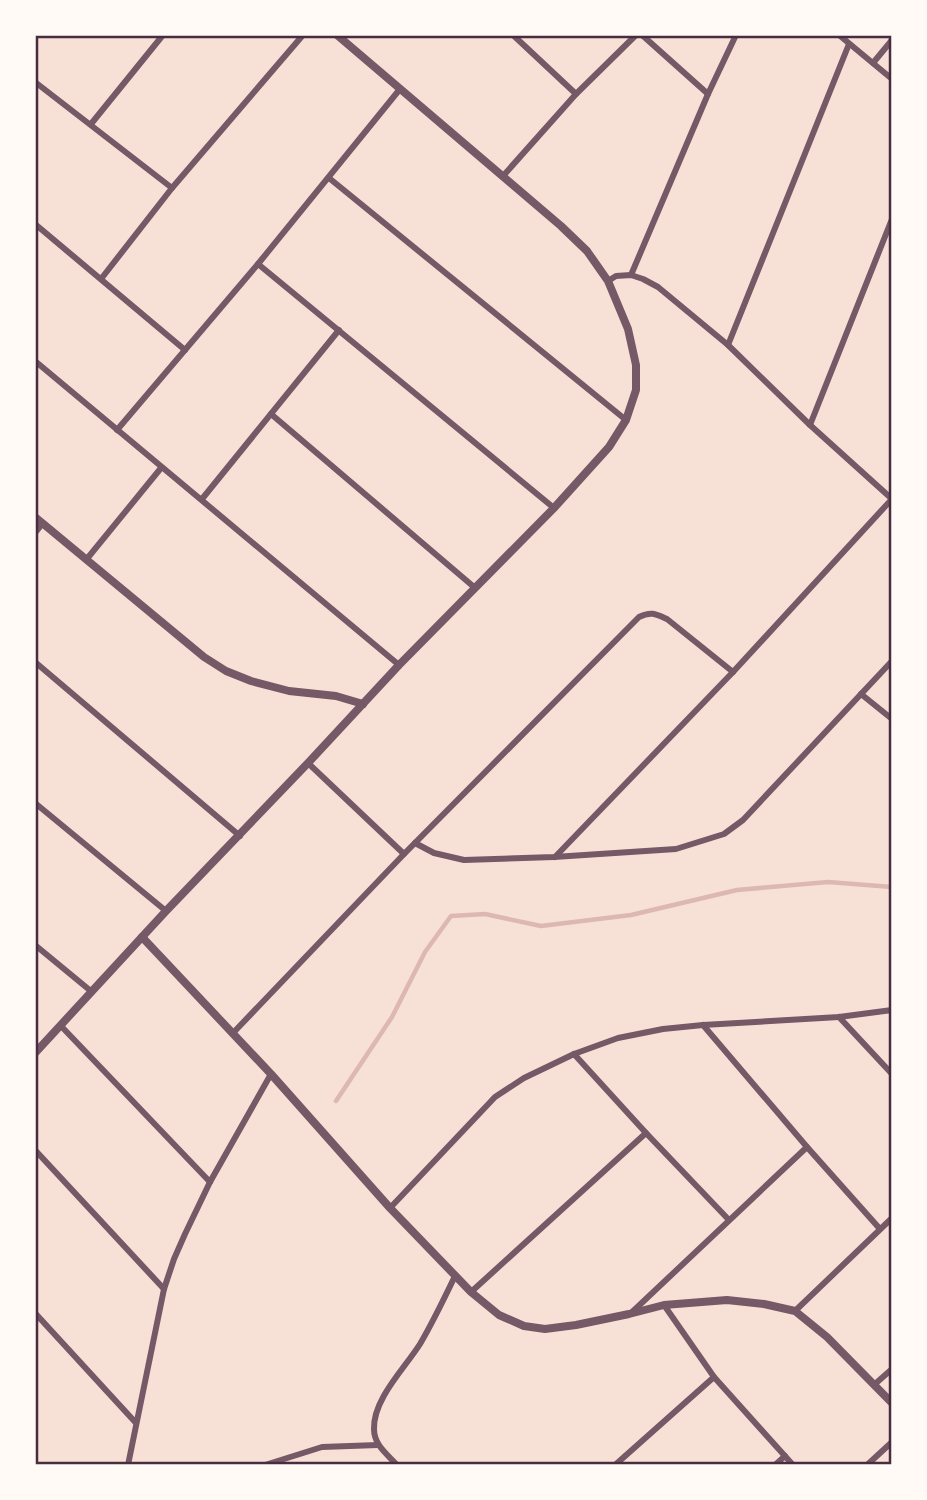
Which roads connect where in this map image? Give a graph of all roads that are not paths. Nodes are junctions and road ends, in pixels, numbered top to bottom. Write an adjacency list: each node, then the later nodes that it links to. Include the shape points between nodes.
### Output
1 (163, 35): 17 (street)
2 (303, 35): 20 (street)
3 (337, 35): 14 (street)
4 (513, 35): 15 (street)
5 (636, 35): 15 (street)
6 (642, 35): 16 (street)
7 (736, 35): 16 (street)
8 (839, 35): 10 (street)
9 (892, 40): 11 (street)
10 (849, 44): 11 (street); 28 (street)
11 (873, 63): 12 (street)
12 (892, 79)
13 (35, 82): 17 (street)
14 (400, 89): 18 (street); 19 (street)
15 (576, 94): 18 (street)
16 (708, 94): 24 (street)
17 (91, 124): 20 (street)
18 (503, 176): 26 (street, via 562,226)
19 (329, 178): 23 (street); 32 (street)
20 (172, 188): 25 (street)
21 (892, 219): 33 (street)
22 (35, 224): 25 (street)
23 (258, 264): 27 (street); 29 (street)
24 (631, 275): 26 (street); 28 (street, via 658,287)
25 (101, 279): 29 (street)
26 (608, 281): 32 (street, via 628,329 636,365 636,390)
27 (339, 330): 31 (street); 38 (street)
28 (728, 345): 33 (street)
29 (185, 350): 34 (street)
30 (35, 361): 34 (street)
31 (271, 414): 36 (street); 43 (street)
32 (626, 420): 38 (street, via 609,447)
33 (810, 425): 37 (street)
34 (117, 430): 35 (street)
35 (162, 468): 36 (street); 42 (street)
36 (202, 499): 46 (street)
37 (892, 499): 47 (street)
38 (554, 508): 43 (street)
39 (35, 517): 40 (street)
40 (43, 523): 41 (street); 42 (street)
41 (35, 533)
42 (86, 560): 49 (street, via 226,671 289,691)
43 (474, 587): 46 (street)
44 (892, 661): 48 (street)
45 (35, 662): 53 (street)
46 (399, 665): 49 (street)
47 (733, 672): 54 (street, via 667,619 647,613); 56 (street)
48 (861, 694): 50 (street); 56 (street, via 743,820 724,834 676,849)
49 (363, 704): 51 (street)
50 (892, 719)
51 (309, 763): 53 (street); 55 (street)
52 (35, 803): 57 (street)
53 (240, 836): 57 (street)
54 (415, 843): 55 (street); 56 (street, via 464,860)
55 (404, 854): 65 (street)
56 (554, 857)
57 (166, 911): 58 (street)
58 (142, 937): 60 (street); 65 (street)
59 (35, 945): 60 (street)
60 (92, 992): 64 (street)
61 (892, 1010): 62 (street)
62 (839, 1017): 63 (street); 69 (street)
63 (703, 1025): 67 (street, via 618,1038); 71 (street)
64 (61, 1026): 66 (street); 73 (street)
65 (233, 1033): 68 (street)
66 (35, 1053)
67 (575, 1054): 70 (street); 74 (street, via 495,1097)
68 (271, 1074): 73 (street); 74 (street)
69 (892, 1074)
70 (646, 1133): 76 (street); 80 (street)
71 (807, 1147): 76 (street); 77 (street)
72 (35, 1150): 79 (street)
73 (210, 1182): 79 (street)
74 (390, 1208): 78 (street)
75 (892, 1218): 77 (street)
76 (729, 1220): 84 (street)
77 (880, 1229): 82 (street)
78 (455, 1276): 80 (street); 91 (street, via 419,1345 384,1396 374,1427)
79 (164, 1289): 89 (street)
80 (471, 1292): 84 (street, via 499,1315 545,1329)
81 (664, 1305): 82 (street, via 727,1300); 84 (street); 86 (street)
82 (795, 1311): 87 (street)
83 (35, 1313): 89 (street)
84 (629, 1314)
85 (892, 1369): 87 (street)
86 (714, 1377): 92 (street); 96 (street)
87 (876, 1384): 88 (street)
88 (892, 1403)
89 (136, 1423): 93 (street)
90 (892, 1442): 99 (street)
91 (378, 1445): 94 (street, via 323,1447); 95 (street)
92 (785, 1455): 97 (street); 98 (street)
93 (128, 1465)
94 (265, 1465)
95 (397, 1465)
96 (615, 1465)
97 (775, 1465)
98 (793, 1465)
99 (867, 1465)

